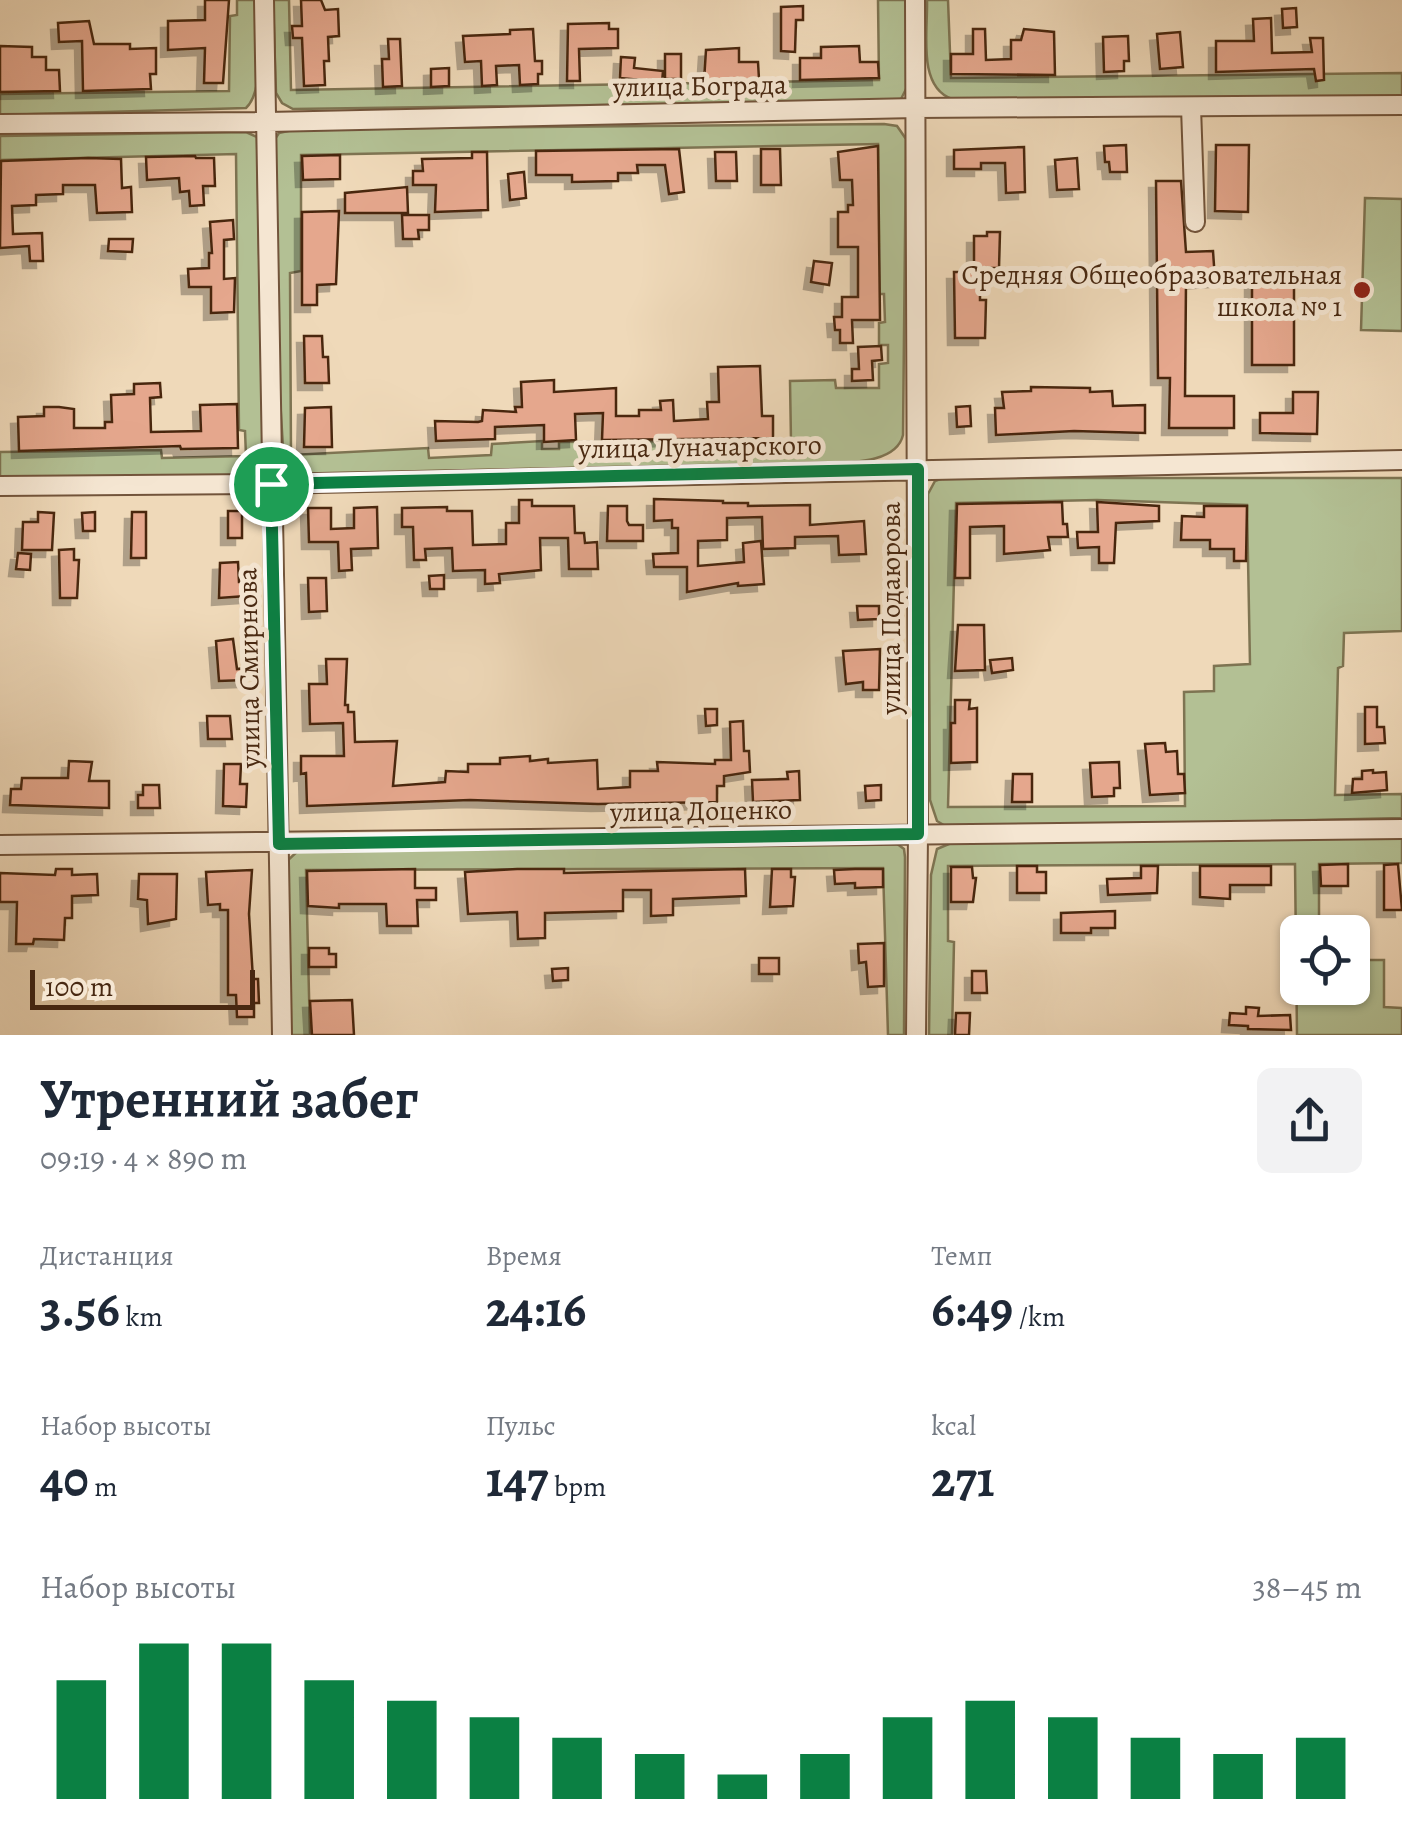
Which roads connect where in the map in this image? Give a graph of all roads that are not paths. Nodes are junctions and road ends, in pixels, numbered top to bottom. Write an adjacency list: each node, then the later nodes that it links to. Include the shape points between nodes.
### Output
1 (264, 0): 6 (street, улица Смирнова)
2 (914, 0): 5 (street, улица Подаюрова)
3 (1402, 104): 4 (street, улица Бограда)
4 (1191, 107): 5 (street, улица Бограда); 8 (street)
5 (916, 108): 6 (street, улица Бограда); 10 (street, улица Подаюрова)
6 (268, 122): 7 (street, улица Бограда); 11 (street, улица Смирнова)
7 (0, 124)
8 (1195, 222)
9 (1402, 460): 10 (street, улица Луначарского)
10 (918, 469): 11 (street, улица Луначарского); 14 (street, улица Подаюрова)
11 (271, 484): 12 (street, улица Луначарского); 15 (street, улица Смирнова)
12 (0, 486)
13 (1402, 829): 14 (street, улица Доценко)
14 (918, 834): 15 (street, улица Доценко); 18 (street, улица Подаюрова)
15 (279, 844): 16 (street, улица Доценко); 17 (street, улица Смирнова)
16 (0, 845)
17 (282, 1035)
18 (916, 1035)

